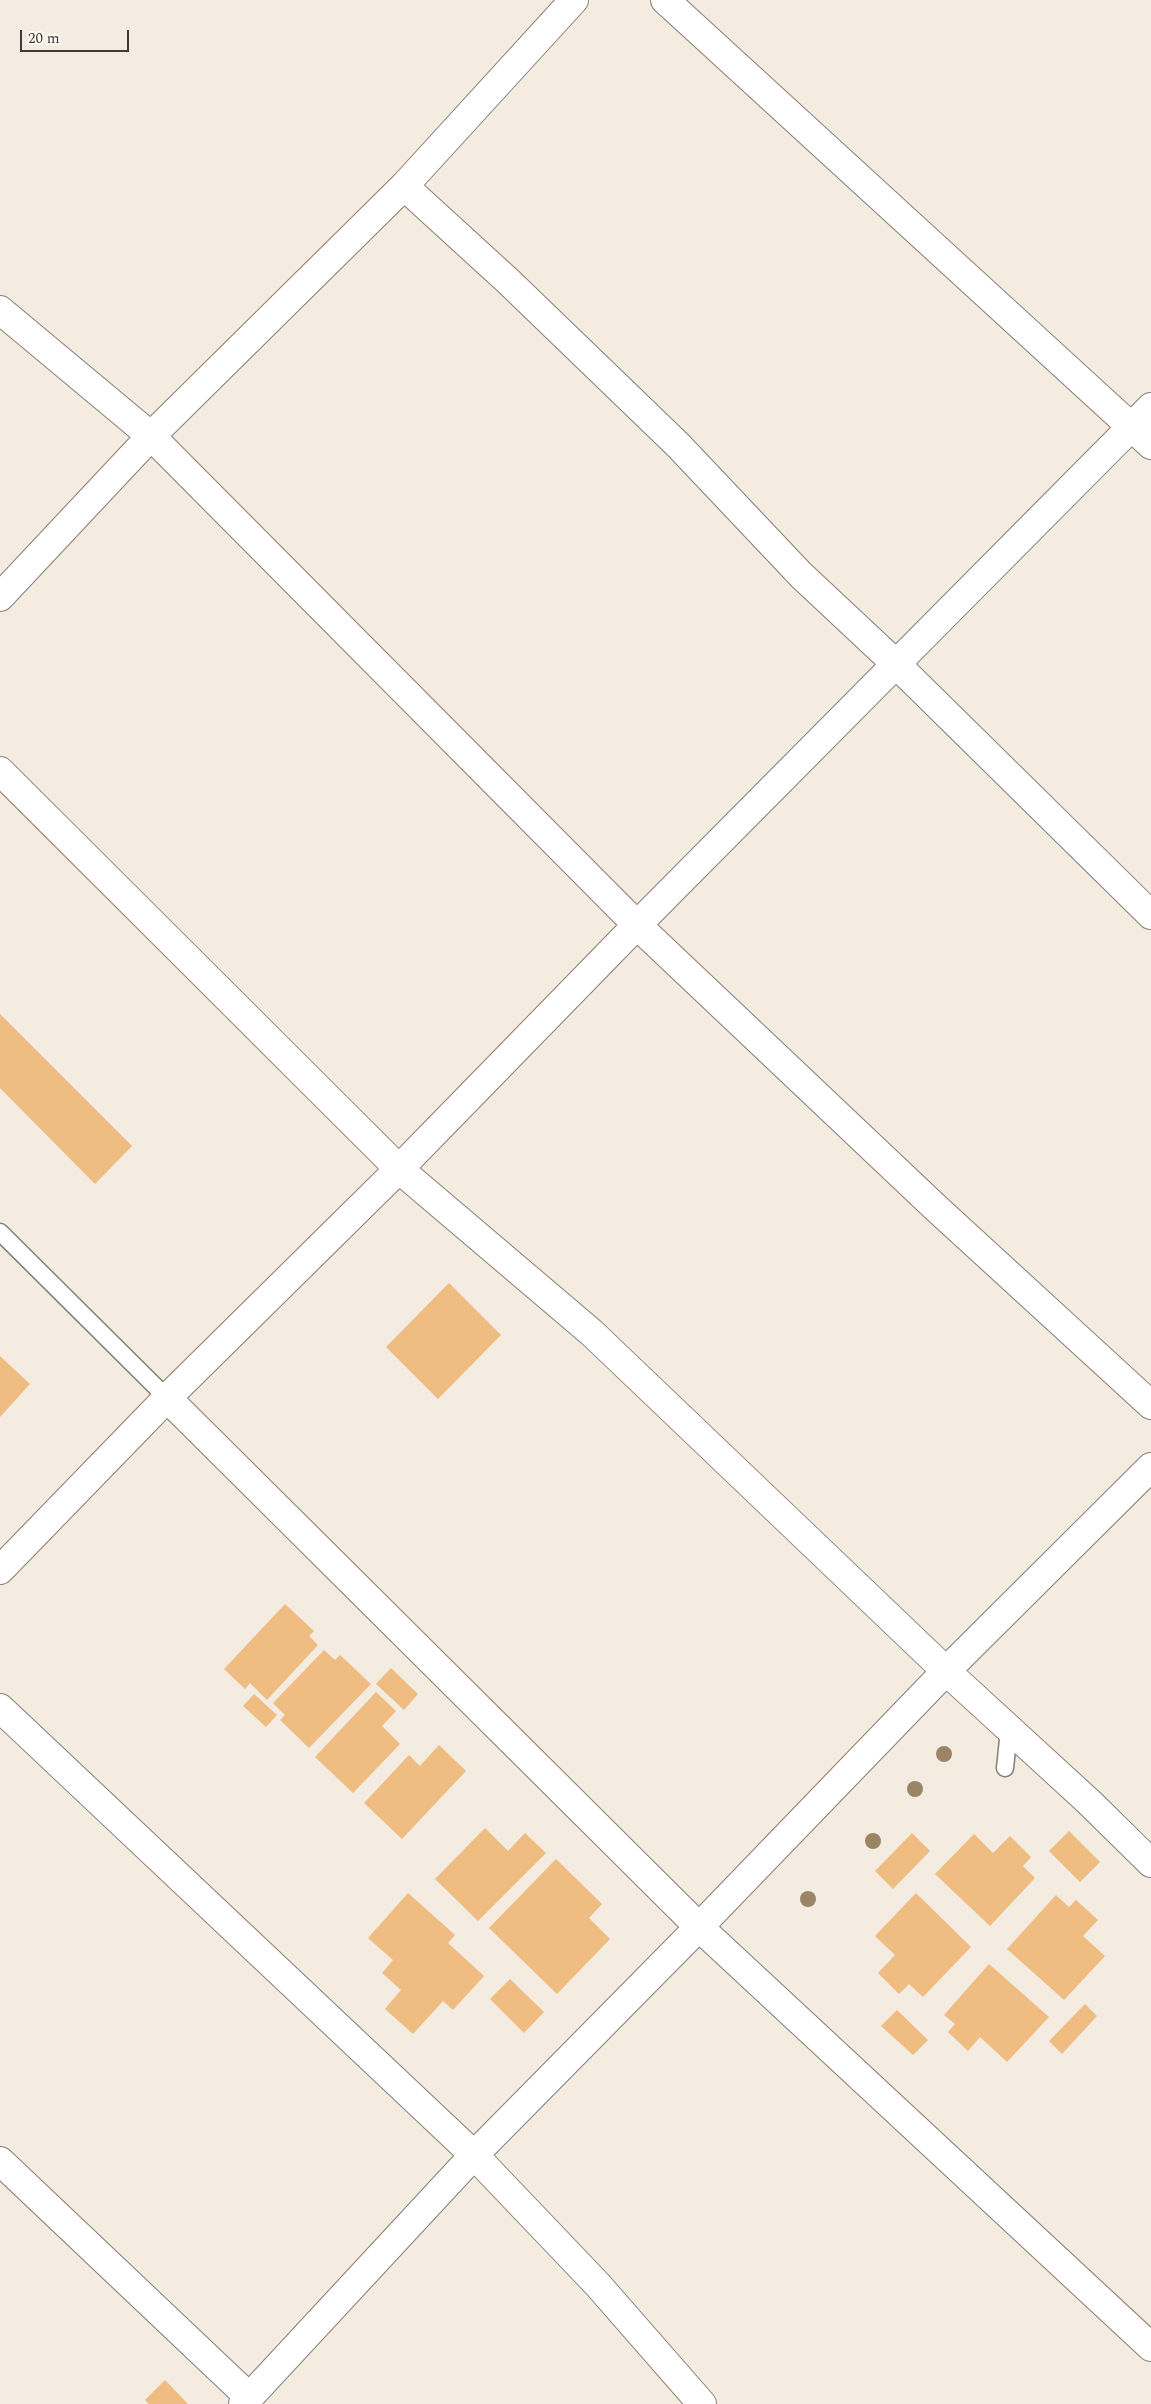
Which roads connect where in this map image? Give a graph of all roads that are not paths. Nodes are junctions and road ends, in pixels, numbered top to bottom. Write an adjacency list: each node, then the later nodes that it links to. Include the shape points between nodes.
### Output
1 (574, 0): 3 (street)
2 (666, 0): 7 (street)
3 (404, 186): 6 (street); 9 (street, via 671,438 801,575)
4 (0, 310): 6 (street)
5 (1151, 407): 7 (street)
6 (151, 436): 8 (street); 12 (street)
7 (1142, 436): 9 (street)
8 (0, 597)
9 (896, 664): 11 (street); 12 (street)
10 (0, 770): 13 (street)
11 (1151, 915)
12 (637, 925): 13 (street); 16 (street, via 934,1207)
13 (399, 1169): 15 (street); 19 (street, via 592,1333)
14 (0, 1232): 15 (lane)
15 (167, 1398): 18 (street); 24 (street)
16 (1151, 1405)
17 (1151, 1467): 19 (street)
18 (0, 1570)
19 (946, 1671): 21 (street); 24 (street)
20 (0, 1708): 25 (street)
21 (1009, 1730): 22 (lane); 23 (street)
22 (1005, 1768)
23 (1151, 1863)
24 (699, 1927): 25 (street); 27 (street)
25 (474, 2155): 28 (street); 29 (street, via 598,2285)
26 (0, 2161): 28 (street)
27 (1151, 2347)
28 (246, 2401)
29 (702, 2404)

